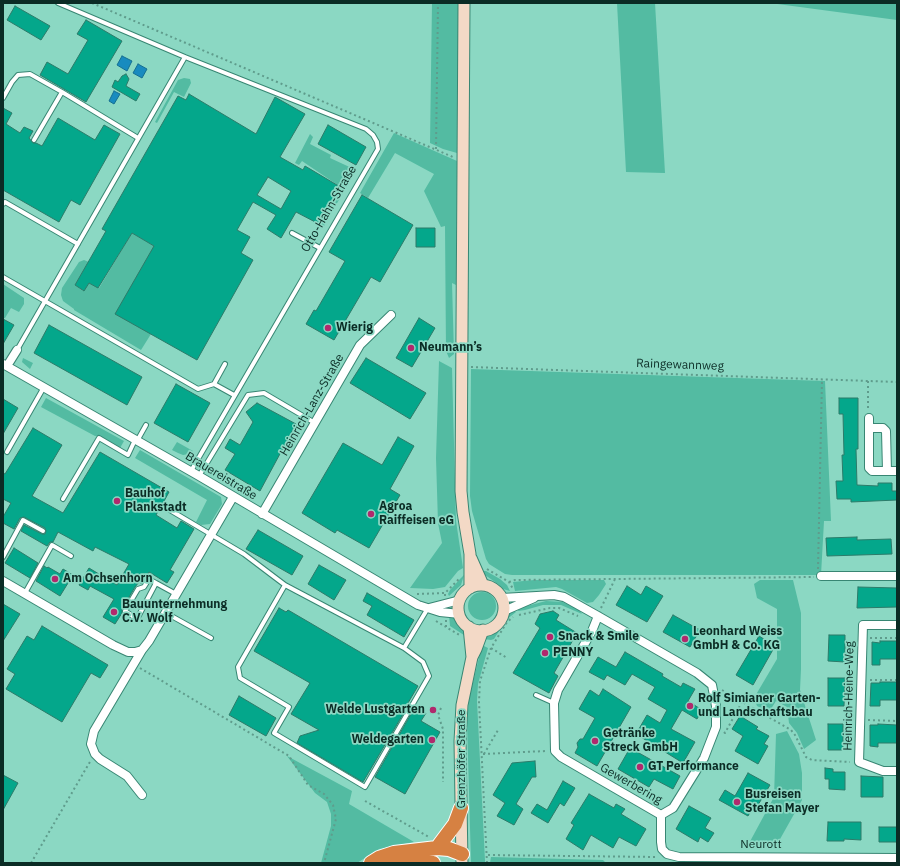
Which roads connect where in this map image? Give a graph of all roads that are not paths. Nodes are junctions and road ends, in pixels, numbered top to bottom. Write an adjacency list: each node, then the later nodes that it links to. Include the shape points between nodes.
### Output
1 (58, 3): 3 (lane, Otto-Hahn-Straße)
2 (464, 3): 37 (street, via 461,491)
3 (185, 57): 6 (lane); 11 (lane, Otto-Hahn-Straße, via 373,134 378,149)
4 (62, 92): 5 (lane, via 30,74 18,75); 6 (lane); 7 (lane)
5 (3, 98)
6 (138, 138): 10 (lane)
7 (34, 140)
8 (3, 204): 10 (lane, via 5,202)
9 (292, 233): 11 (lane)
10 (78, 244): 13 (lane)
11 (320, 248): 20 (lane, Otto-Hahn-Straße)
12 (3, 277): 13 (lane)
13 (44, 301): 15 (lane); 18 (lane, via 198,389)
14 (391, 315): 22 (street, Heinrich-Lanz-Straße, via 360,345)
15 (16, 350): 17 (street)
16 (226, 364): 18 (lane)
17 (5, 365): 19 (street, Brauereistraße)
18 (214, 384): 20 (lane)
19 (44, 387): 25 (street, Brauereistraße); 26 (lane)
20 (234, 396): 27 (lane, Otto-Hahn-Straße)
21 (869, 418): 24 (street)
22 (316, 423): 30 (lane, via 264,393 248,395); 34 (street, Heinrich-Lanz-Straße)
23 (146, 425): 25 (lane)
24 (869, 428): 28 (street, via 883,428 886,432); 28 (street, via 869,468 872,471)
25 (136, 440): 27 (street, Brauereistraße); 32 (lane, via 128,455 99,438)
26 (7, 452)
27 (190, 471): 30 (street, Brauereistraße)
28 (888, 471): 29 (street)
29 (897, 471)
30 (199, 476): 31 (street, Brauereistraße)
31 (233, 497): 34 (street, Brauereistraße); 36 (street)
32 (62, 499)
33 (163, 506): 36 (lane)
34 (262, 514): 52 (street, Brauereistraße, via 405,598)
35 (43, 531): 39 (lane, via 23,520)
36 (211, 535): 44 (lane, via 244,554); 48 (street)
37 (470, 554): 45 (street); 46 (street)
38 (72, 556): 47 (lane, via 52,545)
39 (3, 557)
40 (819, 576): 41 (street)
41 (897, 576)
42 (3, 581): 47 (street)
43 (156, 583): 43 (lane, via 149,579 144,587 138,589 125,611 137,619); 48 (lane)
44 (285, 585): 61 (lane); 61 (lane, via 238,667 240,678 289,707 274,733 365,787 429,676 423,662)
45 (484, 585): 46 (street); 50 (street, via 495,589)
46 (470, 588): 51 (street)
47 (25, 594): 62 (street, via 113,646 128,652)
48 (176, 594): 54 (street)
49 (538, 596): 50 (street); 53 (street); 56 (street, via 554,594 564,597)
50 (502, 598): 53 (street)
51 (460, 600): 52 (street); 55 (street)
52 (428, 608): 55 (street, Brauereistraße); 61 (lane)
53 (504, 611): 59 (street, via 497,624)
54 (166, 613): 60 (lane); 62 (street)
55 (460, 614): 58 (street)
56 (598, 616): 65 (street, via 558,690); 69 (street, Gewerbering, via 712,685 716,726 704,758 673,808)
57 (897, 625): 66 (street, Heinrich-Heine-Weg, via 862,625 859,762 883,771)
58 (469, 626): 59 (street); 63 (street, Grenzhöfer Straße)
59 (483, 630): 63 (street, Grenzhöfer Straße)
60 (212, 638)
61 (404, 648)
62 (142, 650): 67 (street, via 94,731 90,744 100,759 127,776)
63 (472, 657): 68 (street, Grenzhöfer Straße, via 462,705)
64 (536, 695): 65 (lane)
65 (554, 703): 69 (street, Gewerbering, via 555,751 561,757)
66 (897, 771)
67 (142, 795)
68 (461, 808): 70 (highway, via 455,824); 72 (street, Grenzhöfer Straße)
69 (661, 815): 73 (street, Neurott, via 662,849 667,854 680,857)
70 (437, 848): 72 (highway, via 449,849); 74 (highway, via 394,853)
71 (897, 858): 73 (street, Neurott)
72 (462, 859)
73 (872, 860)
74 (370, 863)
75 (389, 863): 76 (highway, via 407,860)
76 (434, 863)

